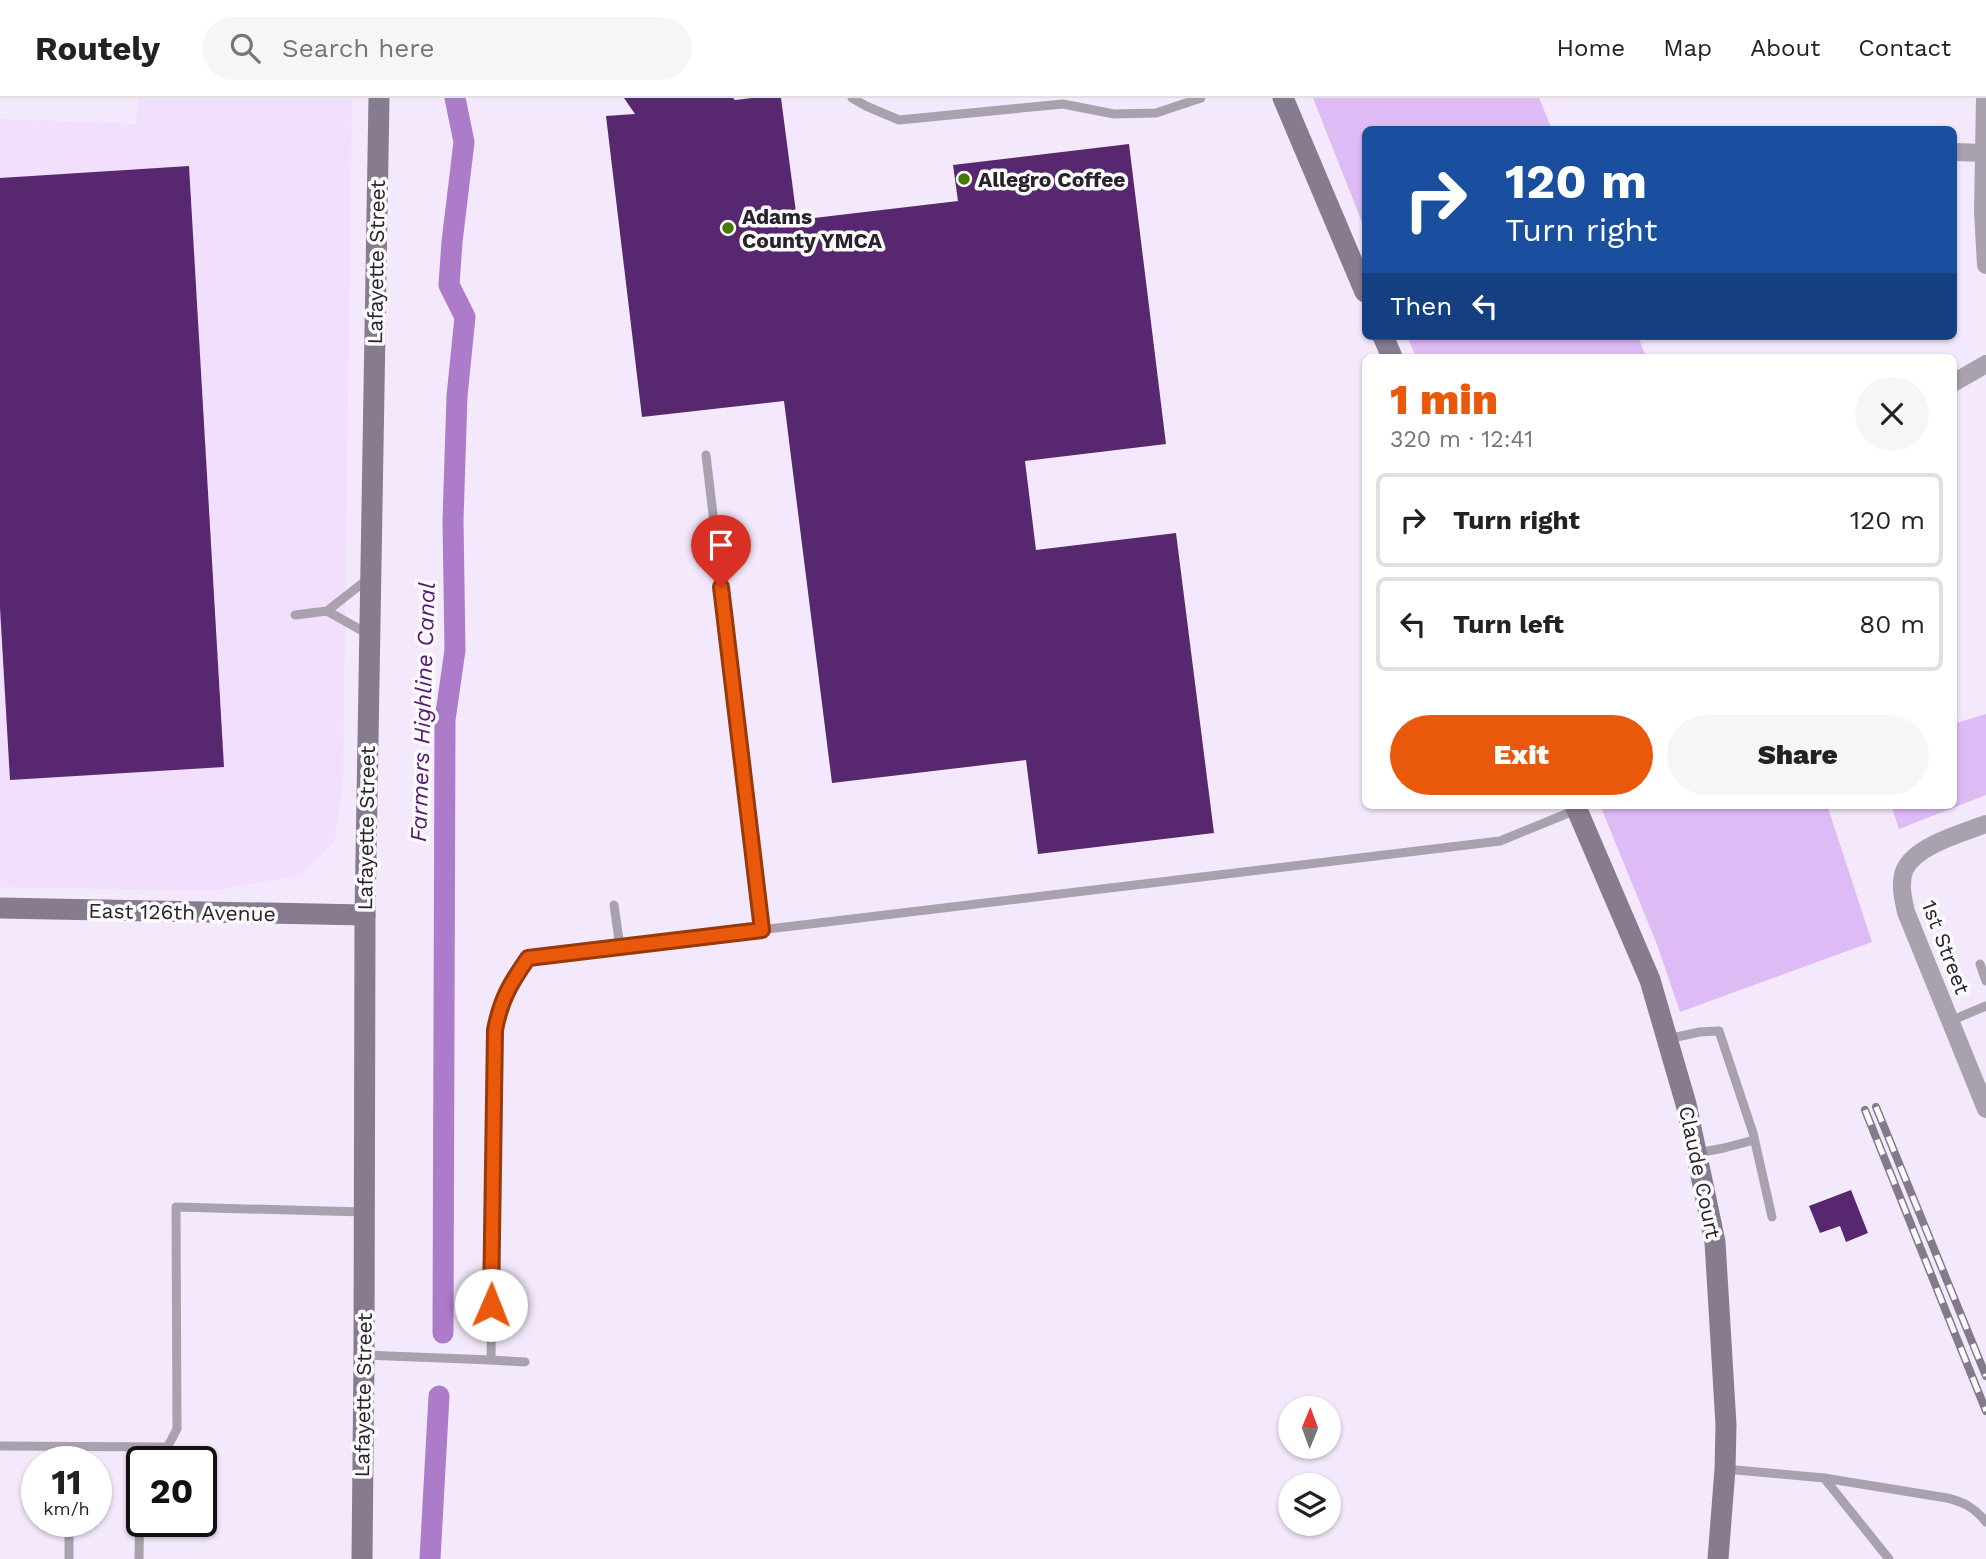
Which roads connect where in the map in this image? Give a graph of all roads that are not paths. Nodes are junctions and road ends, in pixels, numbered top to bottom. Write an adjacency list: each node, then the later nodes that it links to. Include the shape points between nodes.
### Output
1 (379, 98): 13 (street, Lafayette Street)
2 (852, 98): 3 (lane, via 899,120 1063,104 1114,114 1157,113)
3 (1201, 98)
4 (1283, 98): 9 (street)
5 (1985, 98): 7 (street)
6 (1957, 152): 7 (street)
7 (1985, 153): 8 (street)
8 (1986, 265)
9 (1362, 285)
10 (1986, 364): 11 (street)
11 (1957, 381)
12 (706, 455): 23 (lane)
13 (370, 577): 14 (lane); 16 (street, Lafayette Street)
14 (327, 611): 15 (lane); 16 (lane)
15 (295, 615)
16 (370, 636): 22 (street, Lafayette Street)
17 (1574, 809): 23 (lane, via 1500,841)
18 (1576, 809): 29 (street, Claude Court, via 1650,980)
19 (1986, 824): 28 (street, 1st Street, via 1918,854 1903,877 1906,912)
20 (614, 905): 24 (lane)
21 (0, 908): 22 (street, East 126th Avenue)
22 (365, 915): 33 (street, Lafayette Street)
23 (762, 930): 24 (lane)
24 (620, 947): 36 (lane, via 528,958 499,1006)
25 (1980, 964): 26 (lane)
26 (1986, 981)
27 (1986, 1006): 28 (lane)
28 (1950, 1021): 30 (street, 1st Street)
29 (1667, 1040): 31 (lane, via 1719,1031); 32 (street, Claude Court)
30 (1986, 1109)
31 (1754, 1140): 32 (lane); 34 (lane)
32 (1697, 1153): 41 (street, Claude Court, via 1715,1242)
33 (365, 1212): 35 (street, Lafayette Street); 40 (lane, via 176,1207 177,1429)
34 (1772, 1217)
35 (364, 1355): 36 (lane); 48 (street, Lafayette Street)
36 (491, 1360): 37 (lane)
37 (525, 1362)
38 (0, 1446): 39 (lane)
39 (21, 1446)
40 (169, 1446)
41 (1725, 1469): 42 (lane); 49 (street, Claude Court)
42 (1824, 1478): 43 (lane, via 1964,1502); 50 (lane)
43 (1986, 1522)
44 (69, 1537): 46 (lane)
45 (139, 1537): 47 (lane)
46 (69, 1559)
47 (139, 1559)
48 (362, 1559)
49 (1718, 1559)
50 (1889, 1559)

